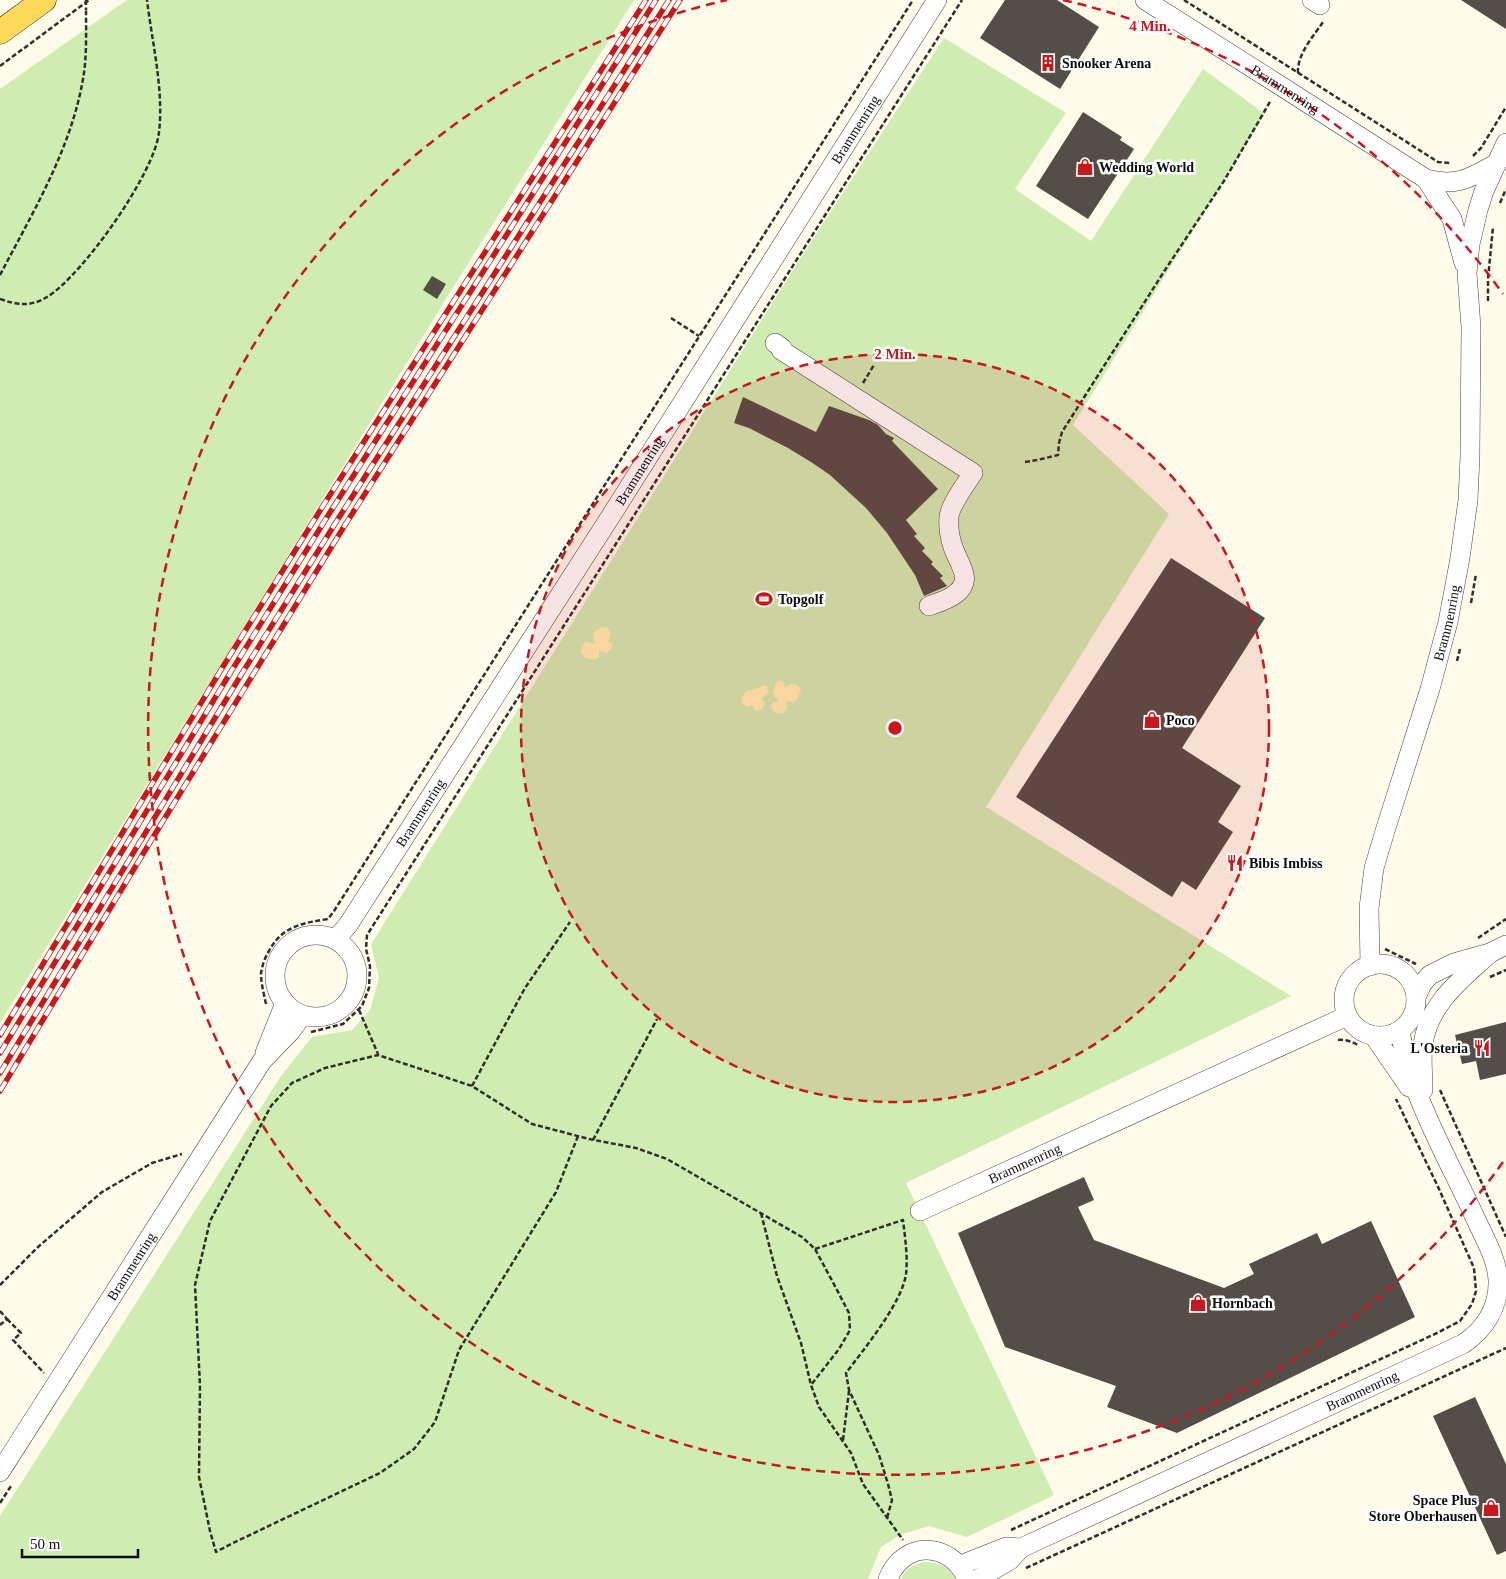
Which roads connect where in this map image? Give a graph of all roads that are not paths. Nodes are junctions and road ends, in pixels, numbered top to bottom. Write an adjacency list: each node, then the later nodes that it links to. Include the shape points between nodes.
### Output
1 (44, 0): 4 (main road)
2 (937, 0): 11 (street, Brammenring, via 614,511)
3 (1145, 0): 7 (street, Brammenring)
4 (0, 32)
5 (1506, 143): 6 (street, Brammenring)
6 (1497, 163): 7 (street, Brammenring, via 1465,180 1439,183); 8 (street, Brammenring, via 1478,210)
7 (1426, 179): 8 (street, Brammenring, via 1452,219)
8 (1467, 273): 13 (street, Brammenring, via 1470,447 1468,500 1460,558 1442,648 1374,868 1369,908)
9 (775, 343): 10 (street, via 781,350 973,473 949,515 954,549 965,577 954,595)
10 (929, 606)
11 (336, 939): 15 (street, via 312,934 297,938 286,947 278,959 275,974 277,990); 17 (street, via 355,962 357,986 347,1004 336,1012 309,1018)
12 (1498, 949): 14 (street, Brammenring, via 1454,963 1430,975); 21 (street, Brammenring, via 1450,990 1430,1020 1422,1055)
13 (1370, 966): 14 (street, via 1381,964 1400,970 1412,982); 16 (street, via 1357,972 1349,982 1344,993)
14 (1416, 997): 18 (street, Brammenring, via 1413,1015)
15 (285, 1003): 17 (street); 20 (street, Brammenring)
16 (1347, 1016): 19 (street, Brammenring); 22 (street, Brammenring)
17 (306, 1024): 20 (street, Brammenring, via 290,1032)
18 (1400, 1030): 19 (street); 21 (street, Brammenring)
19 (1368, 1042): 21 (street, Brammenring)
20 (262, 1061): 23 (street, Brammenring)
21 (1424, 1108): 24 (street, Brammenring, via 1497,1269 1497,1298 1478,1333 1455,1348)
22 (920, 1211)
23 (8, 1476)
24 (1022, 1548): 25 (street, Brammenring, via 1006,1547 968,1562); 27 (street, Brammenring, via 1010,1560)
25 (964, 1573): 26 (street, Brammenring, via 956,1561 938,1551 924,1550 911,1554 895,1566)
26 (888, 1579)
27 (978, 1579)

